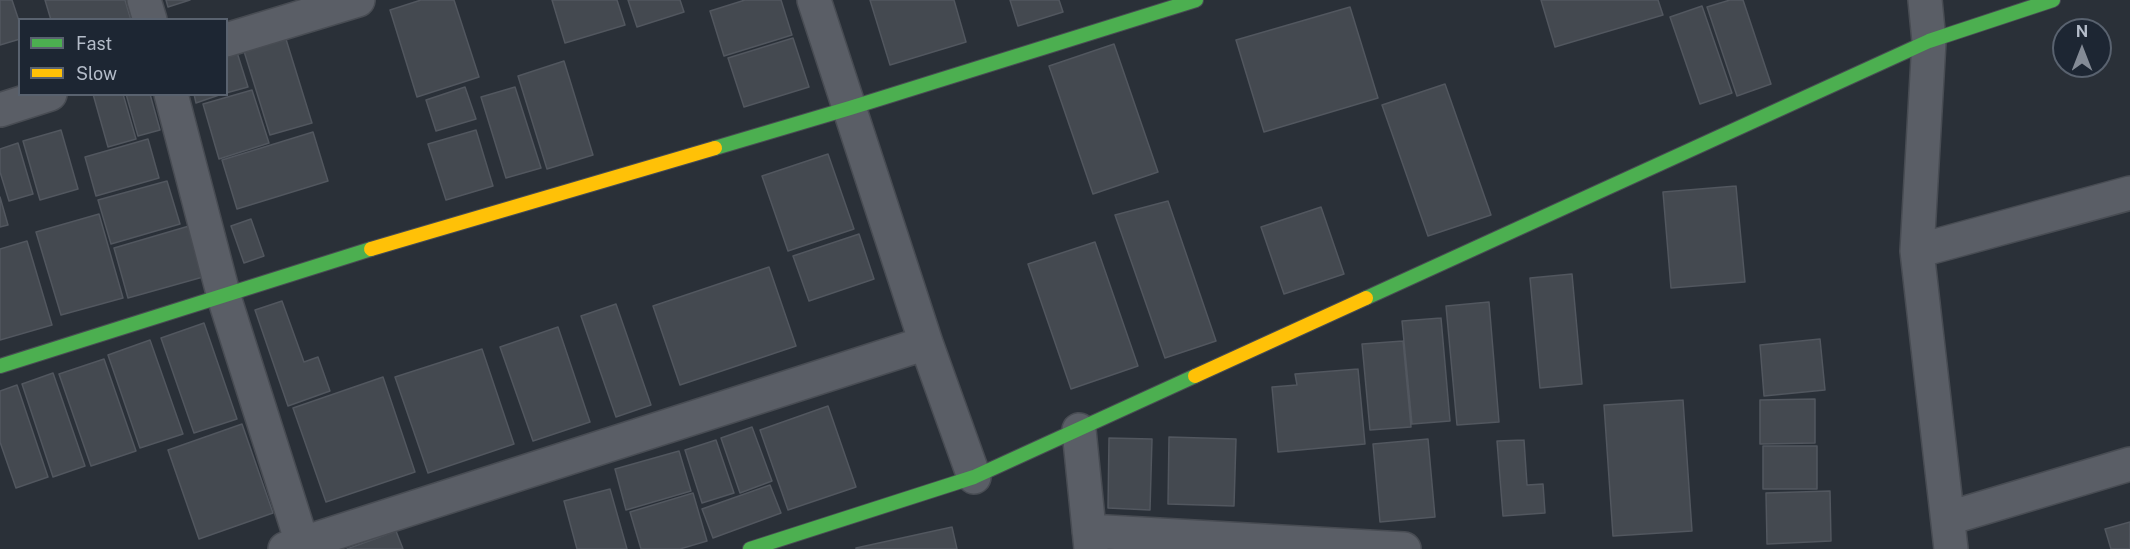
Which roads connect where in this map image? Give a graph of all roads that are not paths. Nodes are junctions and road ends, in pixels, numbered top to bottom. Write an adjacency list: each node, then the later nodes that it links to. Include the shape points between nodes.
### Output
1 (144, 0): 7 (street)
2 (358, 0): 8 (street)
3 (814, 0): 12 (street)
4 (1196, 0): 12 (street)
5 (1925, 0): 9 (street)
6 (2053, 0): 9 (street)
7 (149, 18)
8 (228, 39)
9 (1929, 41): 15 (street); 19 (street)
10 (44, 96): 13 (street)
11 (172, 96): 16 (street)
12 (850, 108): 16 (street, via 401,240); 17 (street)
13 (0, 110)
14 (2130, 193): 15 (street)
15 (1917, 251): 22 (street)
16 (224, 297): 18 (street); 24 (street)
17 (926, 343): 21 (street); 24 (street)
18 (0, 366)
19 (1079, 430): 21 (street); 23 (street)
20 (2130, 464): 22 (street)
21 (974, 477): 25 (street)
22 (1950, 533)
23 (1090, 540): 26 (street)
24 (297, 547)
25 (750, 549)
26 (1404, 549)

